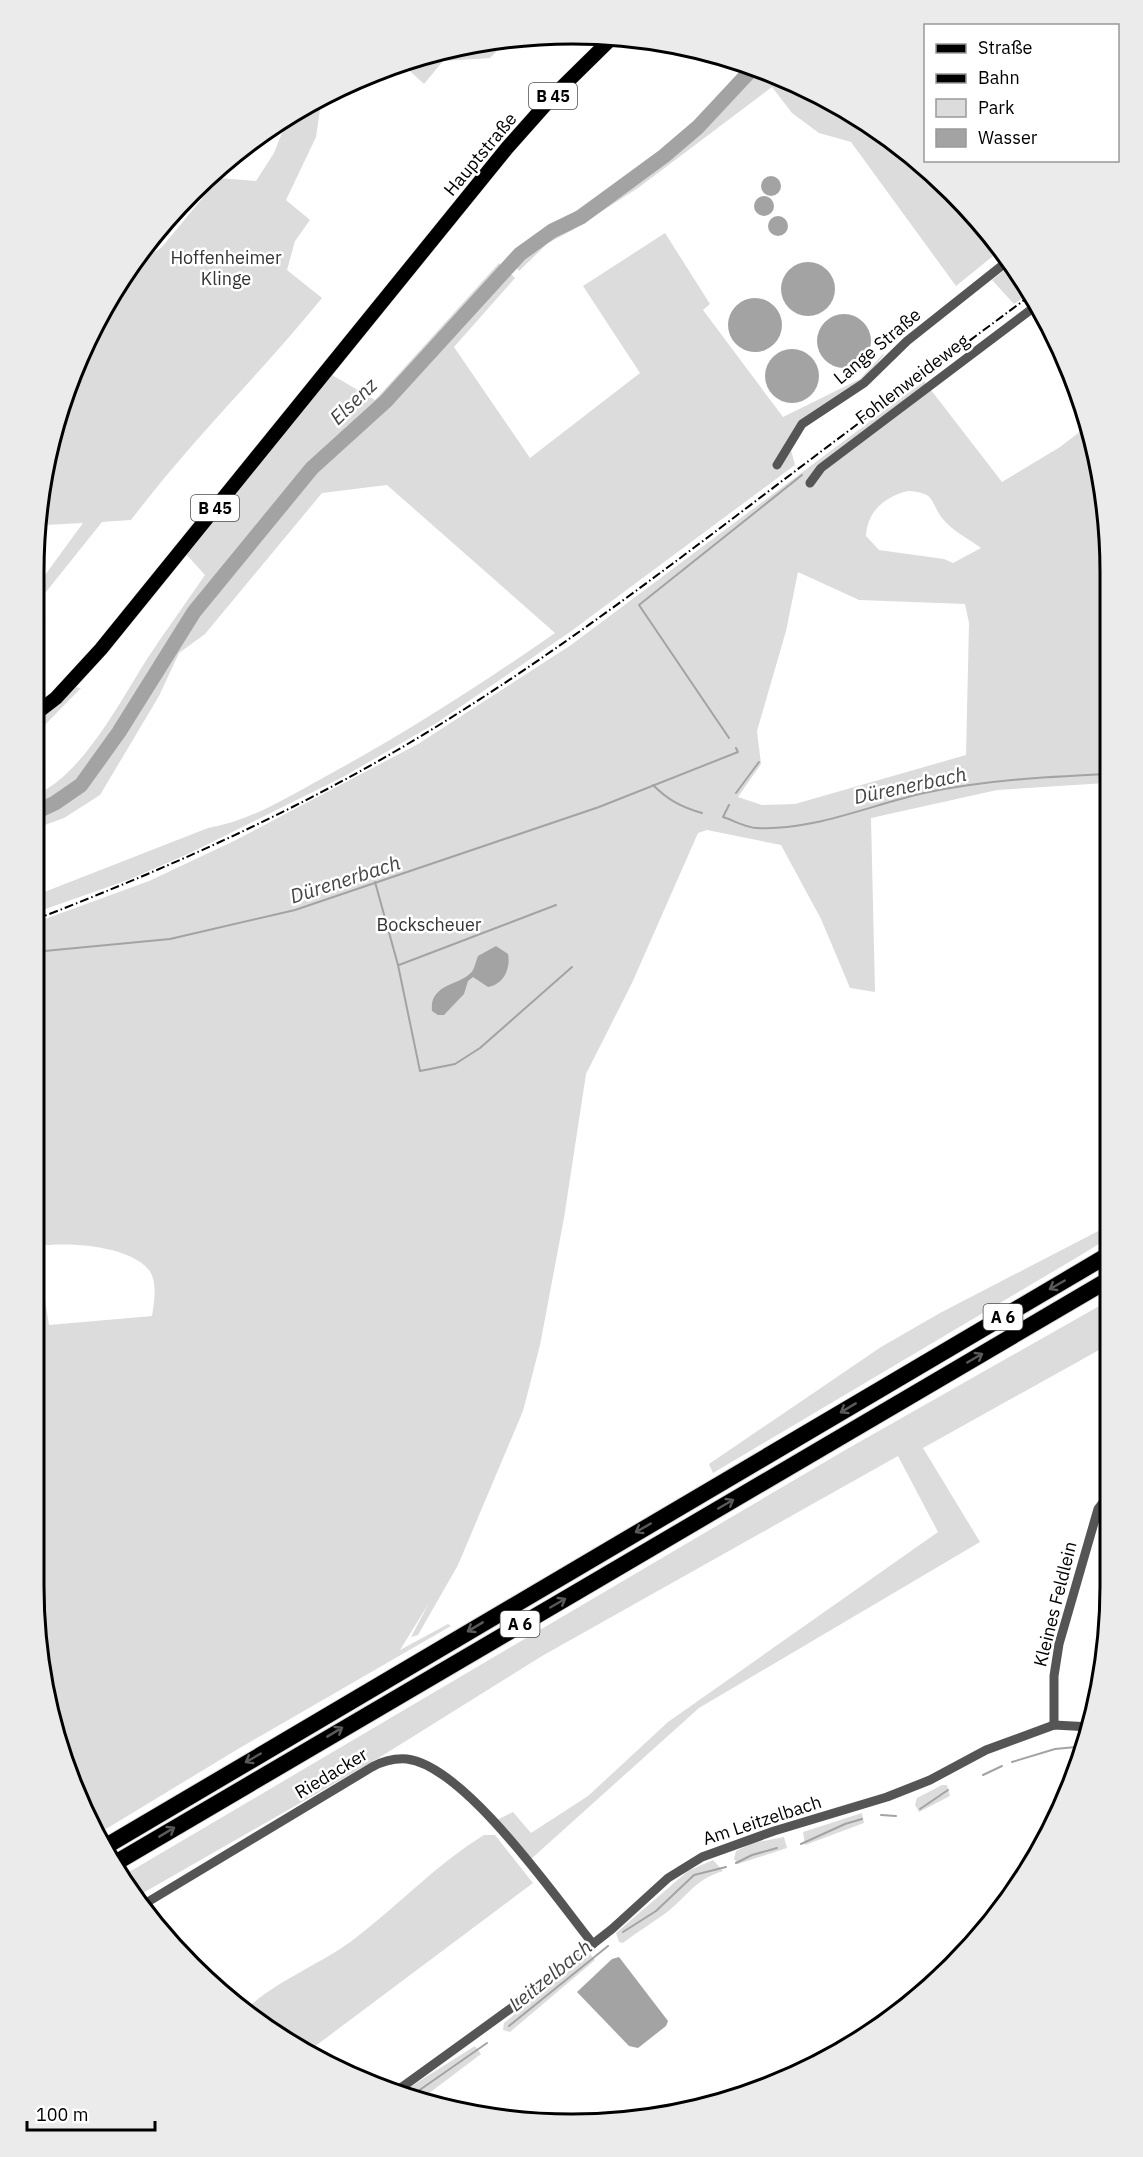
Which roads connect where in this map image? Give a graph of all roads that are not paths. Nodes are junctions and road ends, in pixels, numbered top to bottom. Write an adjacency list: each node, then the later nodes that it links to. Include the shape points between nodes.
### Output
1 (605, 45): 6 (main road, Hauptstraße / B 45, via 528,123 101,649)
2 (1002, 266): 4 (street, Lange Straße, via 907,341 864,384 802,424)
3 (1030, 310): 5 (street, Fohlenweideweg, via 821,468)
4 (777, 465)
5 (810, 483)
6 (44, 707)
7 (1100, 1260): 12 (highway, A 6, one-way to 12)
8 (1100, 1285): 13 (highway, A 6, one-way to 8)
9 (1100, 1506): 10 (street, Kleines Feldlein, via 1059,1644 1054,1676)
10 (1054, 1725): 11 (street, Am Leitzelbach); 15 (street, Am Leitzelbach, via 986,1750 930,1780 887,1797 702,1857 668,1878)
11 (1081, 1726)
12 (111, 1843)
13 (120, 1860)
14 (149, 1901): 15 (street, Riedacker, via 372,1767 385,1760 407,1759 431,1769 469,1797)
15 (593, 1944): 16 (street, Am Leitzelbach)
16 (404, 2086)

